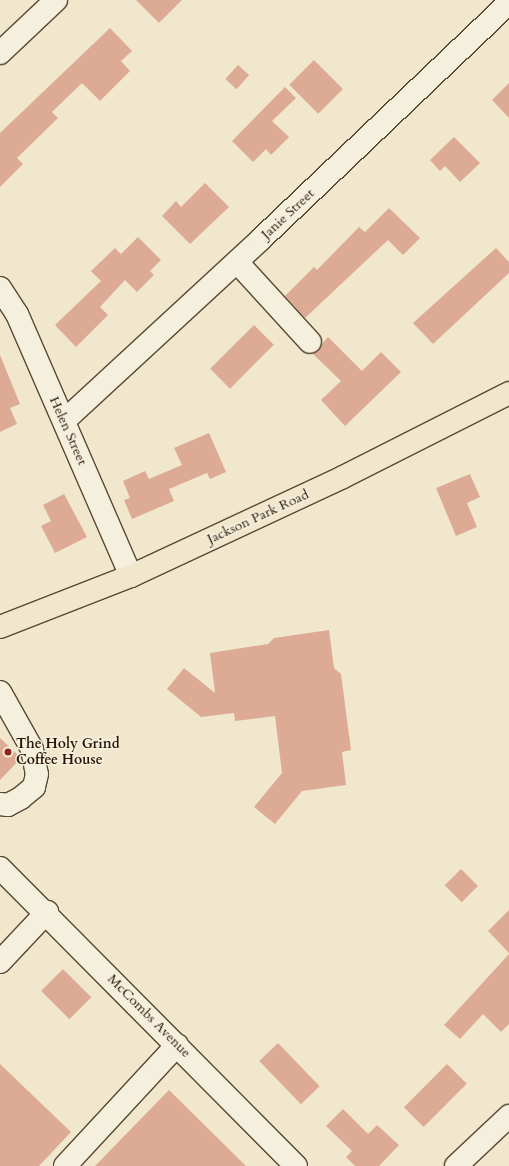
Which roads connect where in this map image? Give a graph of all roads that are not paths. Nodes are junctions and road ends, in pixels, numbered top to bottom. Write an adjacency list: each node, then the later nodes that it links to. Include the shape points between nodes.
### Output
1 (56, 0): 3 (street)
2 (509, 3): 4 (street, Janie Street)
3 (0, 53)
4 (237, 262): 7 (street); 9 (street, Janie Street)
5 (0, 288): 6 (street, Helen Street)
6 (8, 317): 9 (street, Helen Street)
7 (310, 342)
8 (509, 393): 10 (main road, Jackson Park Road, via 343,477)
9 (64, 421): 10 (street, Helen Street)
10 (132, 576): 11 (main road, Jackson Park Road)
11 (0, 627)
12 (0, 692): 13 (street, via 32,749 37,774 34,787 21,798 8,805)
13 (0, 804)
14 (0, 868): 15 (street, McCombs Avenue)
15 (47, 912): 16 (street); 17 (street, McCombs Avenue)
16 (0, 962)
17 (177, 1045): 19 (street); 20 (street, McCombs Avenue)
18 (509, 1116): 21 (street)
19 (65, 1166)
20 (296, 1166)
21 (456, 1166)

